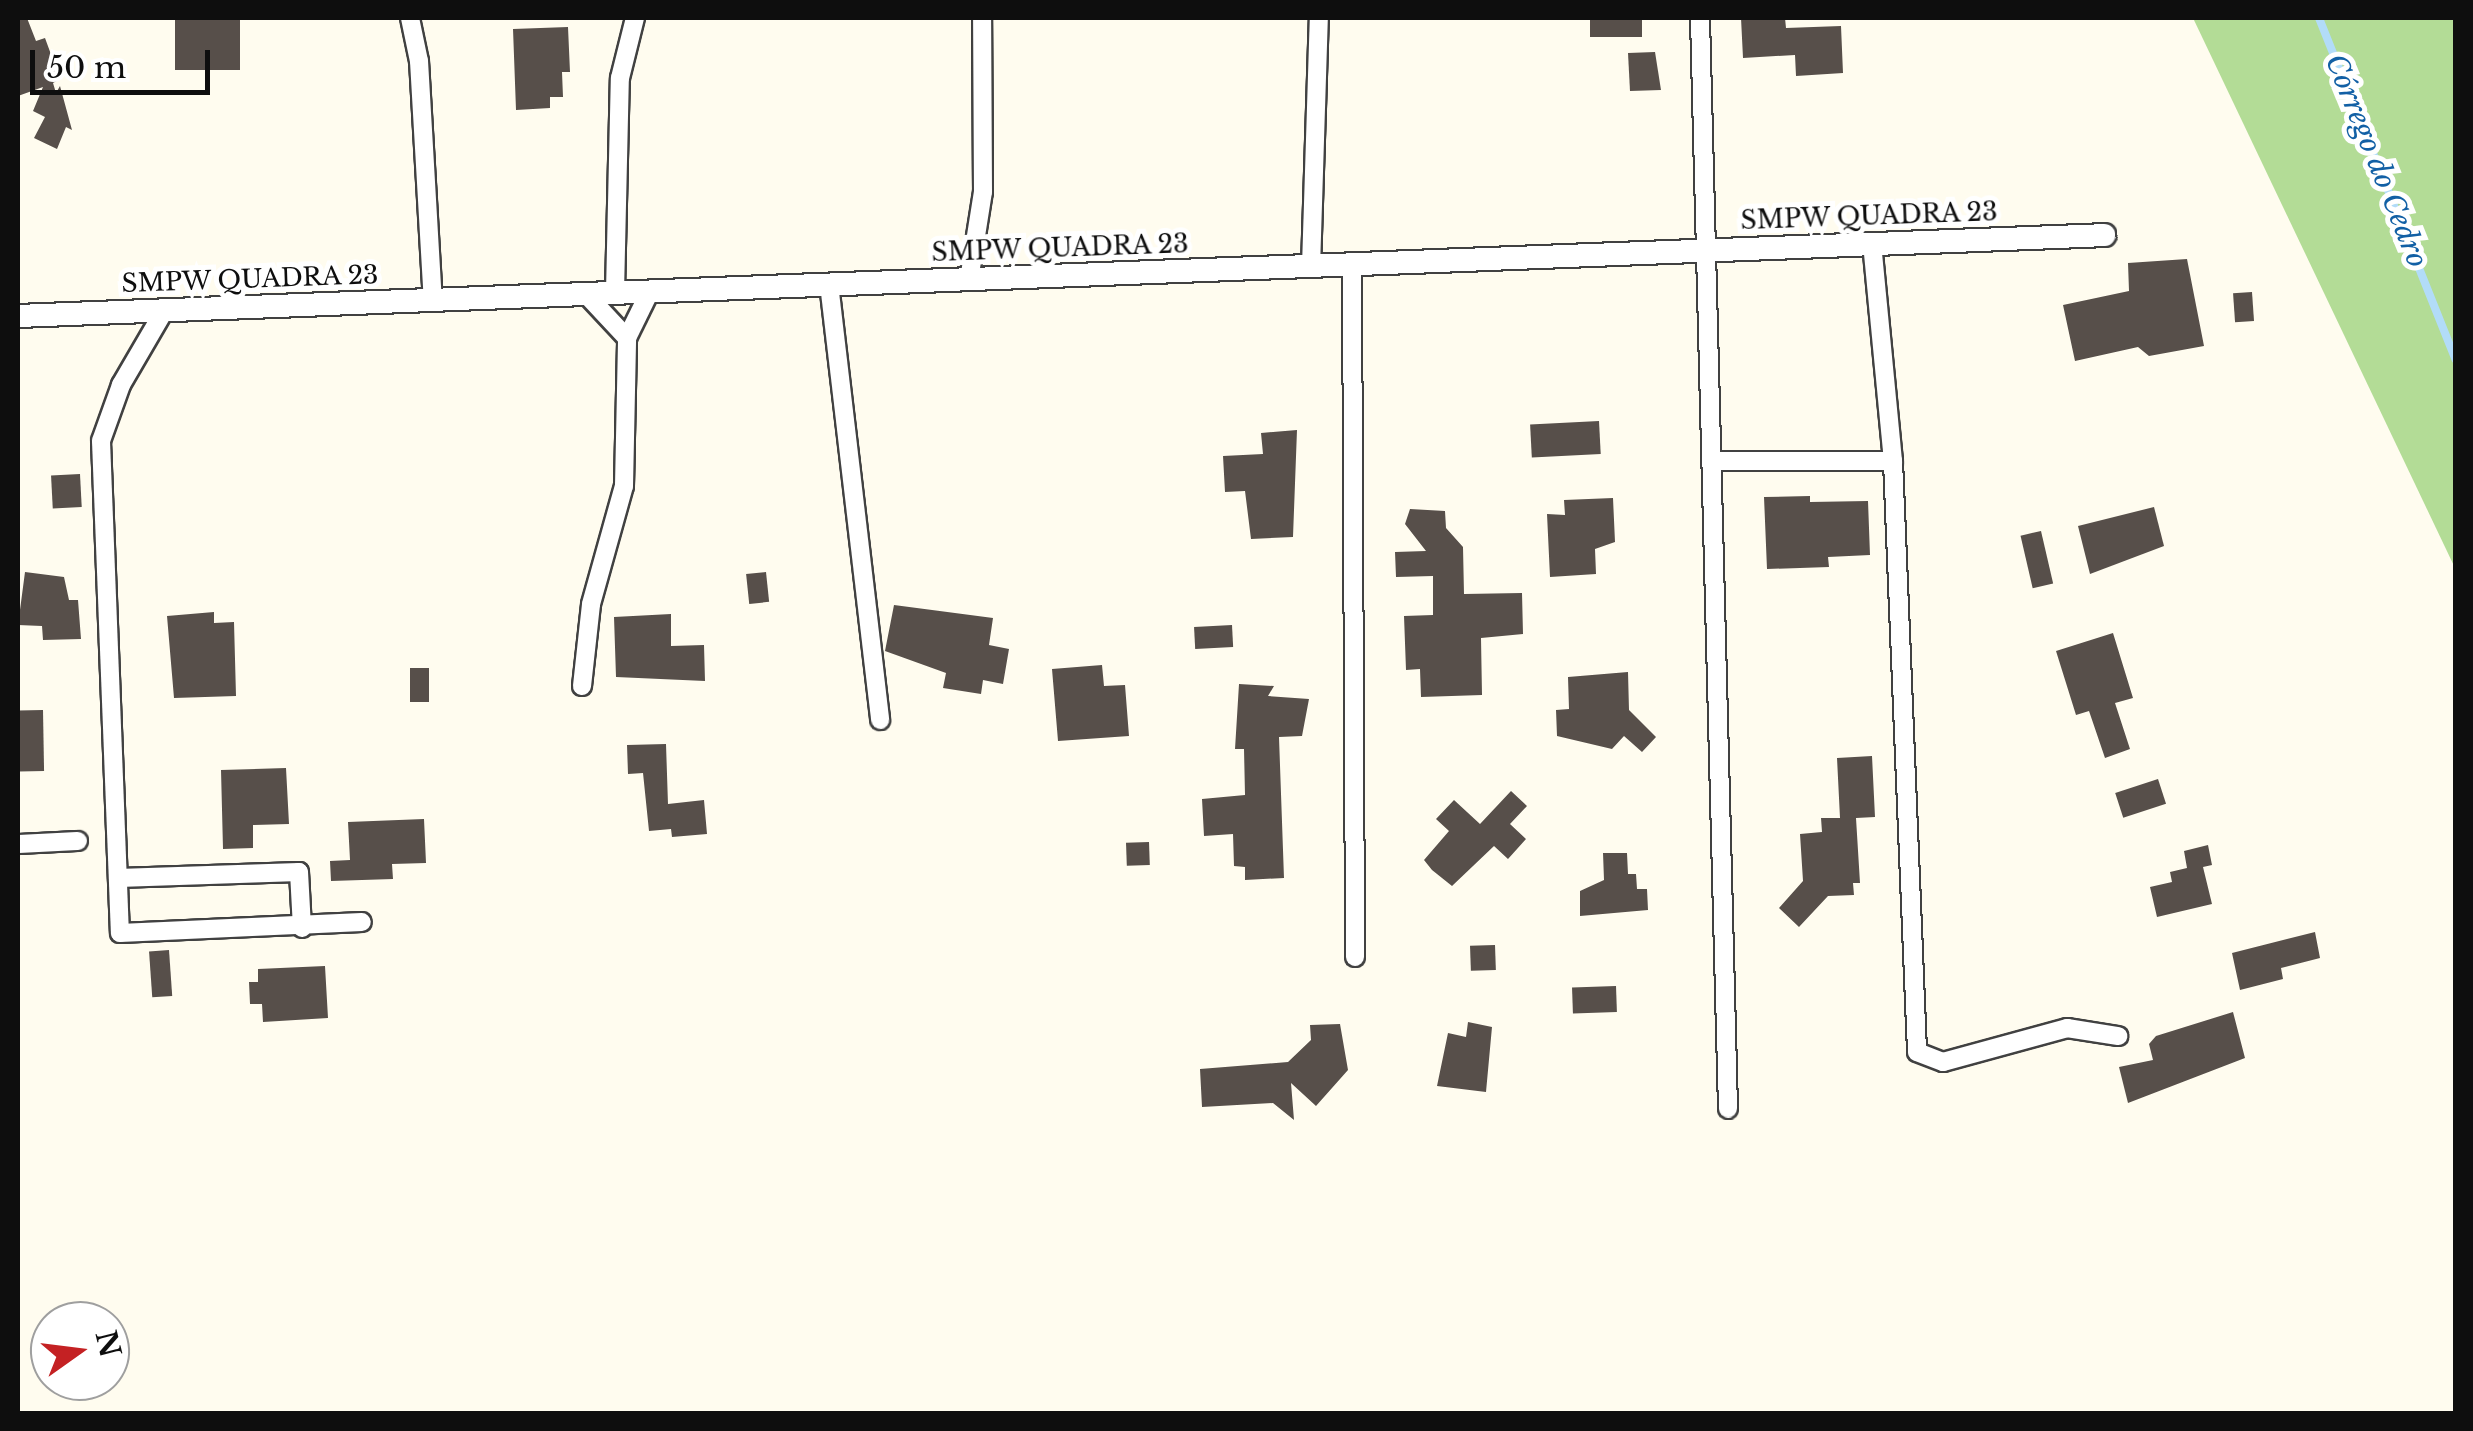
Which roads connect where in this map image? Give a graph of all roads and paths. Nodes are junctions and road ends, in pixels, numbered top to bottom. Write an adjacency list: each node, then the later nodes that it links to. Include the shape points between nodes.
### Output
1 (410, 18): 16 (street, via 419,61)
2 (635, 18): 14 (street, via 620,78)
3 (982, 18): 11 (street, via 983,192)
4 (1319, 18): 10 (street)
5 (1700, 18): 8 (street)
6 (2104, 235): 7 (street, SMPW QUADRA 23)
7 (1872, 243): 8 (street, SMPW QUADRA 23); 21 (street)
8 (1704, 252): 9 (street, SMPW QUADRA 23); 20 (street)
9 (1352, 266): 10 (street, SMPW QUADRA 23); 29 (street)
10 (1311, 267): 11 (street, SMPW QUADRA 23)
11 (969, 280): 12 (street, SMPW QUADRA 23)
12 (829, 284): 13 (street, SMPW QUADRA 23); 23 (street)
13 (650, 291): 14 (street, SMPW QUADRA 23); 19 (street)
14 (615, 292): 15 (street, SMPW QUADRA 23)
15 (585, 294): 16 (street, SMPW QUADRA 23); 19 (street)
16 (433, 300): 17 (street, SMPW QUADRA 23)
17 (164, 310): 18 (street, SMPW QUADRA 23); 26 (street, via 122,385 102,442)
18 (18, 316)
19 (627, 338): 22 (street, via 624,486 591,604)
20 (1712, 461): 21 (street); 31 (street)
21 (1893, 462): 30 (street, via 1917,1052 1944,1062 2067,1028)
22 (582, 686)
23 (880, 720)
24 (78, 841): 25 (street)
25 (18, 844)
26 (118, 878): 28 (street, via 120,933); 28 (street, via 299,872)
27 (362, 922): 28 (street)
28 (302, 928)
29 (1355, 957)
30 (2118, 1036)
31 (1728, 1110)

